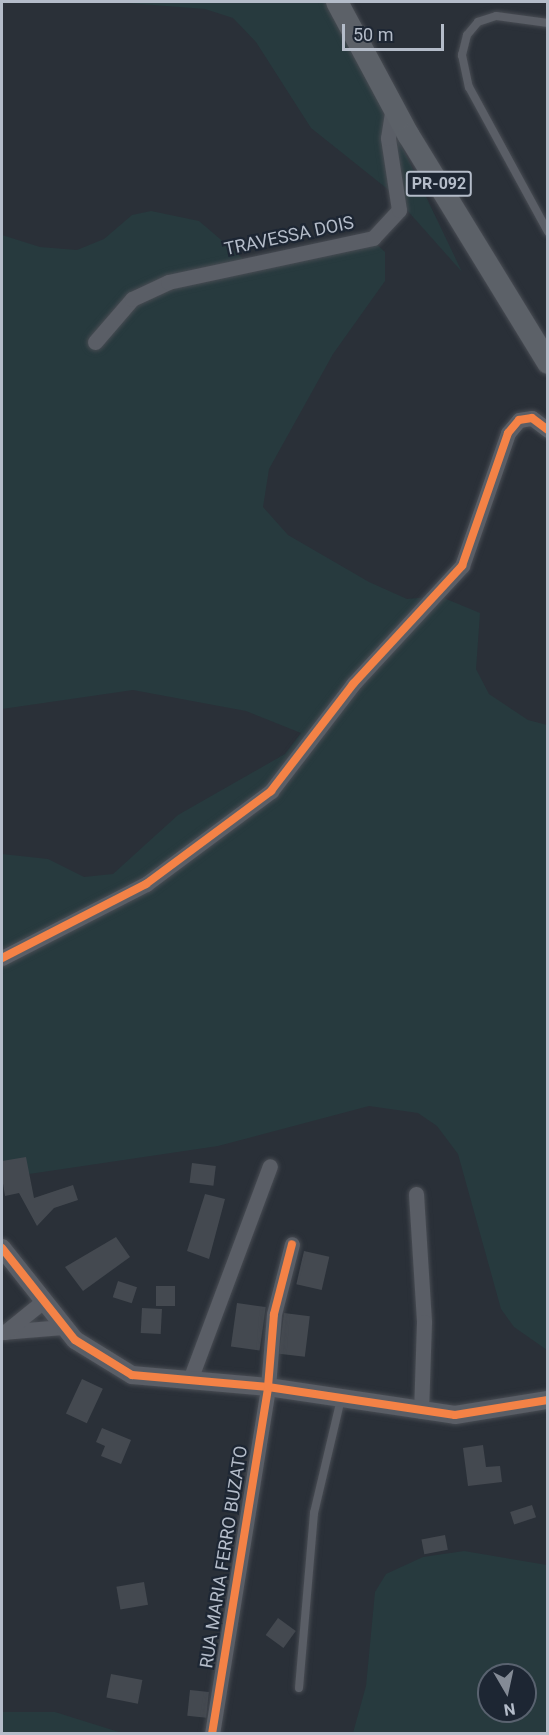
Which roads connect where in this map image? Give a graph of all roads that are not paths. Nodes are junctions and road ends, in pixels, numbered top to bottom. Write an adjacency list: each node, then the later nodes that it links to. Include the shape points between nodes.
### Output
1 (337, 2): 3 (main road, PR-092)
2 (548, 23): 4 (lane, via 496,16 477,22 466,34 462,55 469,87)
3 (393, 106): 5 (street, TRAVESSA DOIS, via 388,138 399,210 373,238 168,282 132,299); 6 (main road, PR-092)
4 (548, 232)
5 (95, 342)
6 (548, 363)
7 (548, 430): 8 (street, via 532,418 519,420 508,433 462,566 353,684 271,790 146,884)
8 (2, 957)
9 (270, 1166): 16 (street)
10 (416, 1194): 20 (street, via 424,1322)
11 (292, 1244): 17 (street, RUA MARIA FERRO BUZATO, via 274,1314)
12 (2, 1248): 13 (street)
13 (41, 1303): 14 (street); 15 (street)
14 (63, 1327): 15 (street); 16 (street, via 132,1375)
15 (3, 1332)
16 (191, 1377): 17 (street)
17 (268, 1387): 18 (street); 22 (street, RUA MARIA FERRO BUZATO)
18 (341, 1399): 20 (street); 21 (lane, via 314,1513)
19 (548, 1400): 20 (street, via 455,1415)
20 (421, 1411)
21 (299, 1688)
22 (212, 1734)

